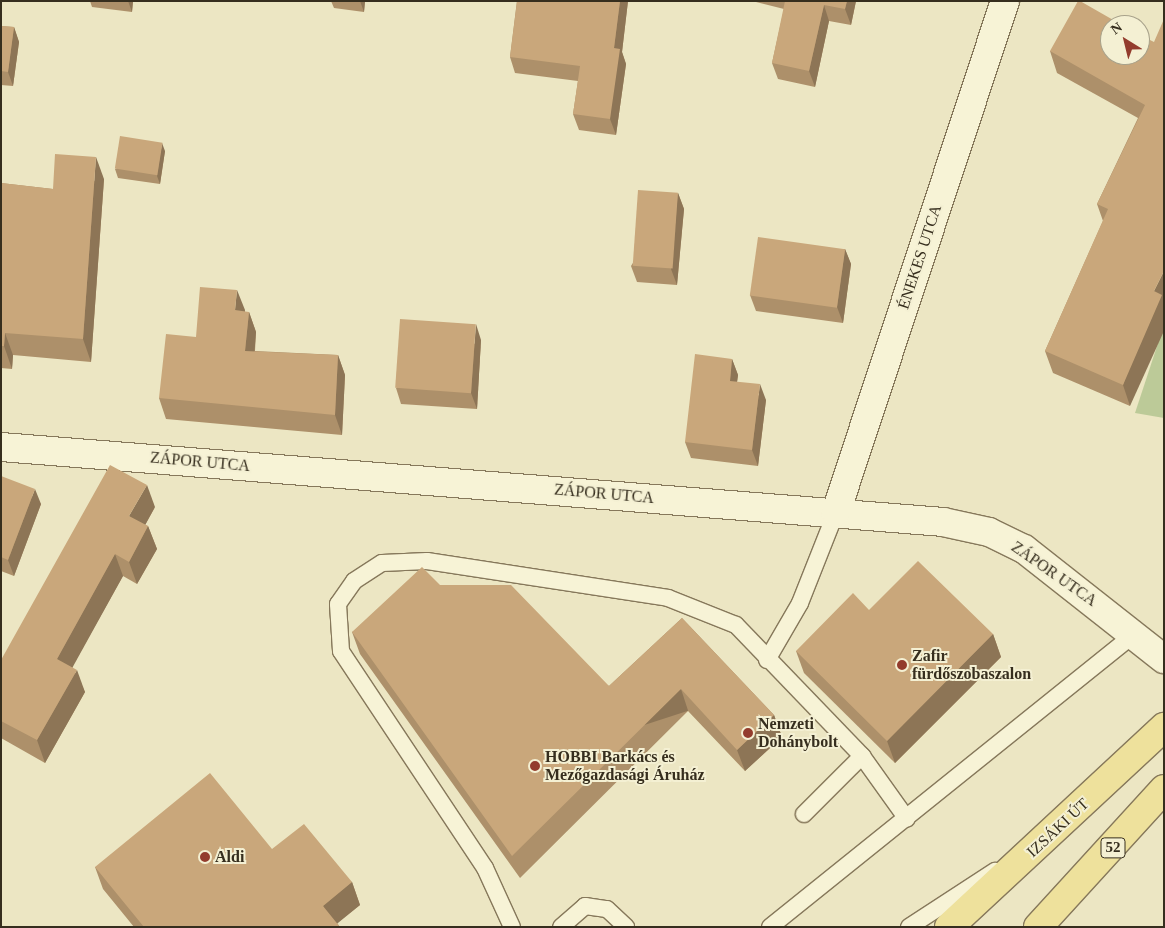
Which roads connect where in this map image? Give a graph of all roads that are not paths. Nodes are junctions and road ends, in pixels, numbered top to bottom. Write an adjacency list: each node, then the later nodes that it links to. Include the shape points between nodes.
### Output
1 (1005, 1): 3 (street, ÉNEKES UTCA)
2 (1, 446): 3 (street, ZÁPOR UTCA)
3 (836, 512): 4 (street, ZÁPOR UTCA, via 944,522 989,532 1024,549); 6 (lane, via 800,603)
4 (1135, 634): 5 (street, ZÁPOR UTCA); 11 (lane)
5 (1164, 659)
6 (767, 660): 8 (lane); 13 (lane, via 736,625 668,598 426,561 382,564 354,580 338,604 341,651 485,868)
7 (1164, 727): 12 (main road, IZSÁKI ÚT)
8 (862, 756): 10 (lane); 11 (lane)
9 (1164, 790): 19 (main road, 52)
10 (804, 814)
11 (907, 820): 16 (lane)
12 (1055, 831): 17 (lane); 18 (main road, IZSÁKI ÚT)
13 (512, 927)
14 (561, 927): 15 (lane, via 585,906 607,909)
15 (626, 927)
16 (770, 927)
17 (909, 927)
18 (948, 927)
19 (1038, 927)

